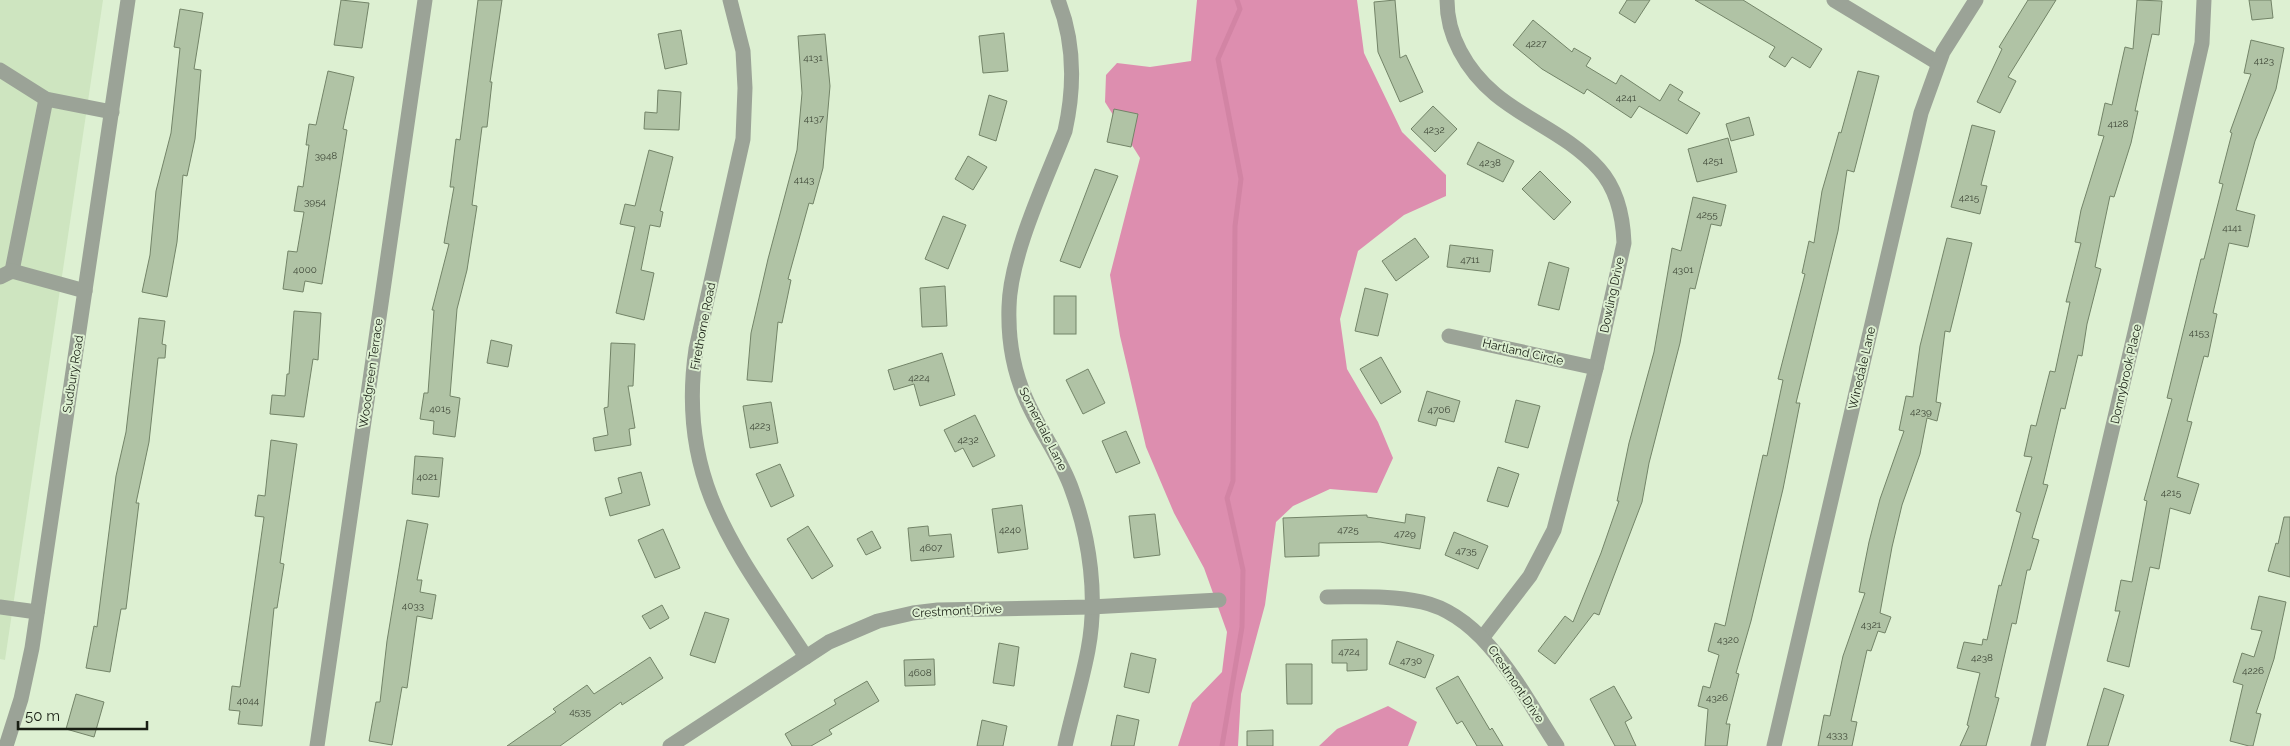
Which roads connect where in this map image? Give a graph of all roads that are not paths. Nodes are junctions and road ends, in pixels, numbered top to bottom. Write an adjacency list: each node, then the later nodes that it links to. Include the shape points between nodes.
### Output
1 (128, 0): 12 (street, Sudbury Road)
2 (425, 0): 25 (street, Woodgreen Terrace)
3 (730, 0): 23 (street, Firethorne Road, via 743,51 743,139 696,349 693,423 698,460 724,530)
4 (1058, 0): 19 (street, Somerdale Lane, via 1072,63 1068,116 1016,259 1009,306 1010,338 1026,400 1065,472 1081,517 1087,547)
5 (1447, 0): 16 (street, Dowling Drive, via 1448,18 1456,42 1483,85 1503,102 1584,153 1612,189 1620,210 1624,243)
6 (1834, 0): 9 (street)
7 (1976, 0): 9 (street, Winedale Lane, via 1950,38)
8 (2204, 0): 30 (street, Donnybrook Place, via 2202,43)
9 (1938, 63): 29 (street, Winedale Lane, via 1921,114)
10 (0, 70): 11 (street)
11 (46, 99): 12 (street); 13 (street)
12 (112, 112): 14 (street, Sudbury Road)
13 (6, 274): 14 (street)
14 (85, 291): 21 (street, Sudbury Road)
15 (1449, 336): 16 (street, Hartland Circle)
16 (1596, 368): 22 (street, Dowling Drive, via 1554,530 1530,576)
17 (1327, 597): 22 (street, Crestmont Drive, via 1389,597 1423,602 1454,615)
18 (1219, 600): 19 (street, Crestmont Drive)
19 (1091, 606): 23 (street, Crestmont Drive, via 913,613 878,621 845,634); 27 (street, Somerdale Lane, via 1088,650)
20 (0, 607): 21 (street)
21 (37, 612): 24 (street, Sudbury Road, via 21,699)
22 (1483, 637): 28 (street, Crestmont Drive)
23 (806, 657): 26 (street, Crestmont Drive)
24 (6, 746)
25 (317, 746)
26 (670, 746)
27 (1065, 746)
28 (1557, 746)
29 (1774, 746)
30 (2038, 746)

